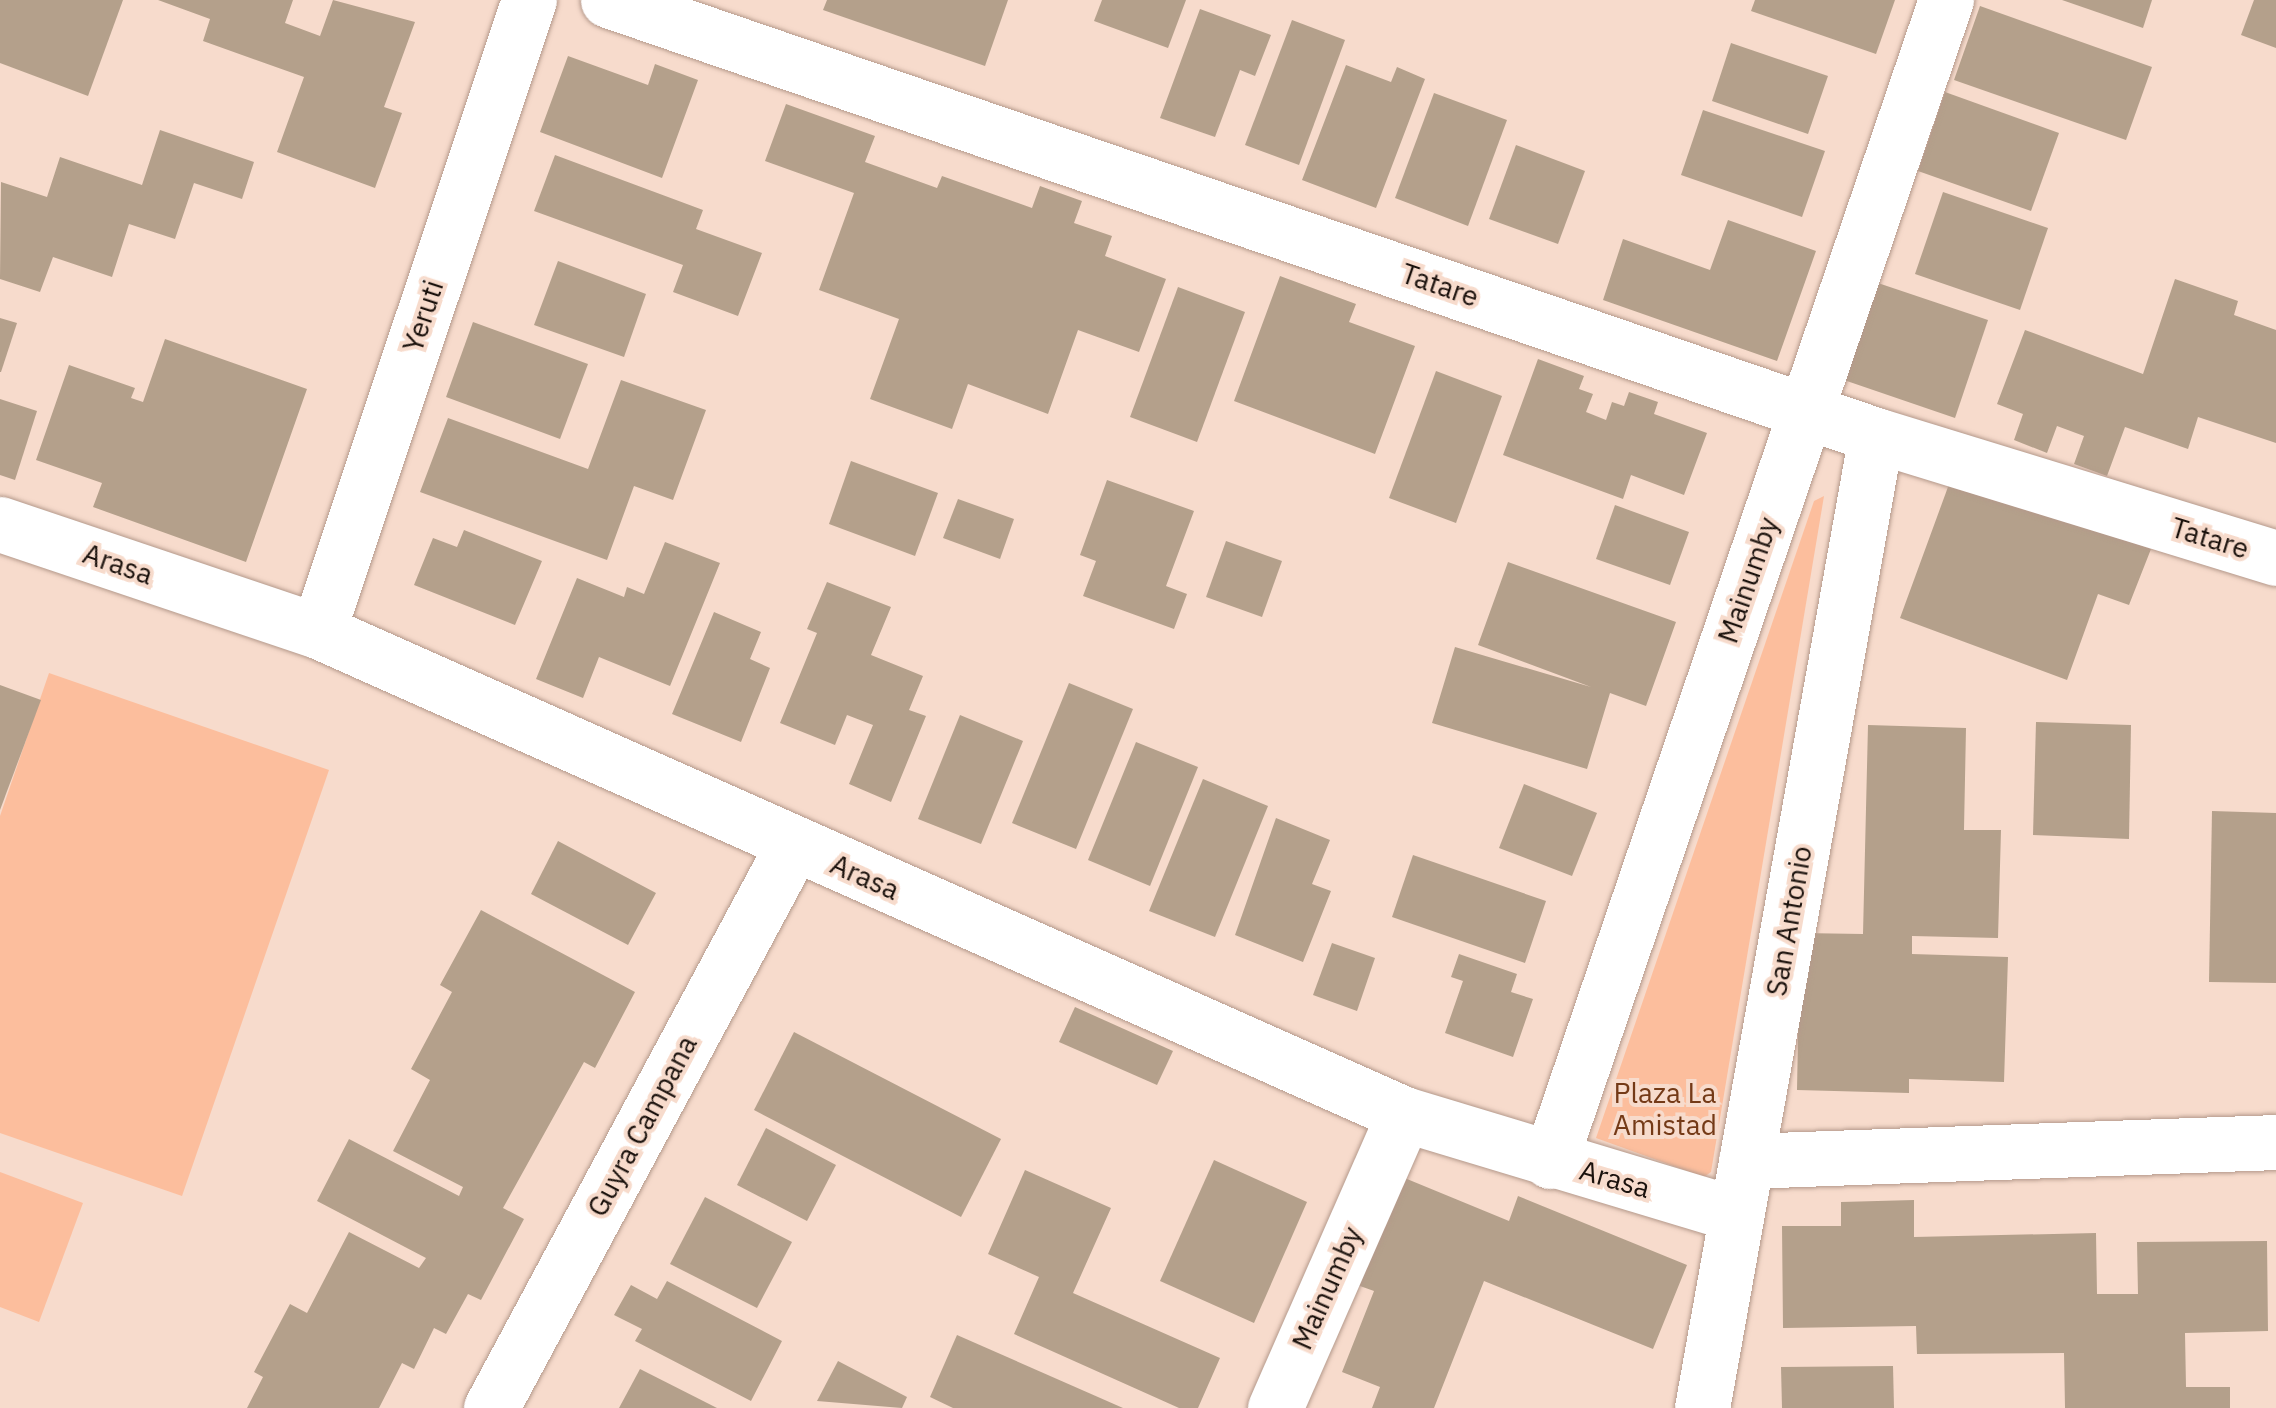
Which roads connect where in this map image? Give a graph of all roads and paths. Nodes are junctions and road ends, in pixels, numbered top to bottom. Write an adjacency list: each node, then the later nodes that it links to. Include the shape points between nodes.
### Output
1 (529, 0): 8 (street, Yeruti)
2 (608, 0): 4 (street, Tatare)
3 (1946, 0): 4 (street, Mainumby)
4 (1806, 410): 5 (street, Tatare); 12 (street, Mainumby)
5 (1876, 434): 7 (street, Tatare); 13 (street, San Antonio)
6 (0, 524): 8 (street, Arasa)
7 (2276, 558)
8 (318, 631): 9 (street, Arasa)
9 (793, 845): 10 (street, Arasa); 15 (street, Guyra Campana)
10 (1404, 1114): 12 (street, Arasa); 16 (street, Mainumby)
11 (2276, 1142): 13 (street)
12 (1550, 1161): 14 (street, Arasa)
13 (1746, 1161): 14 (street, San Antonio)
14 (1735, 1214): 17 (street, San Antonio)
15 (491, 1408)
16 (1275, 1408)
17 (1702, 1408)

